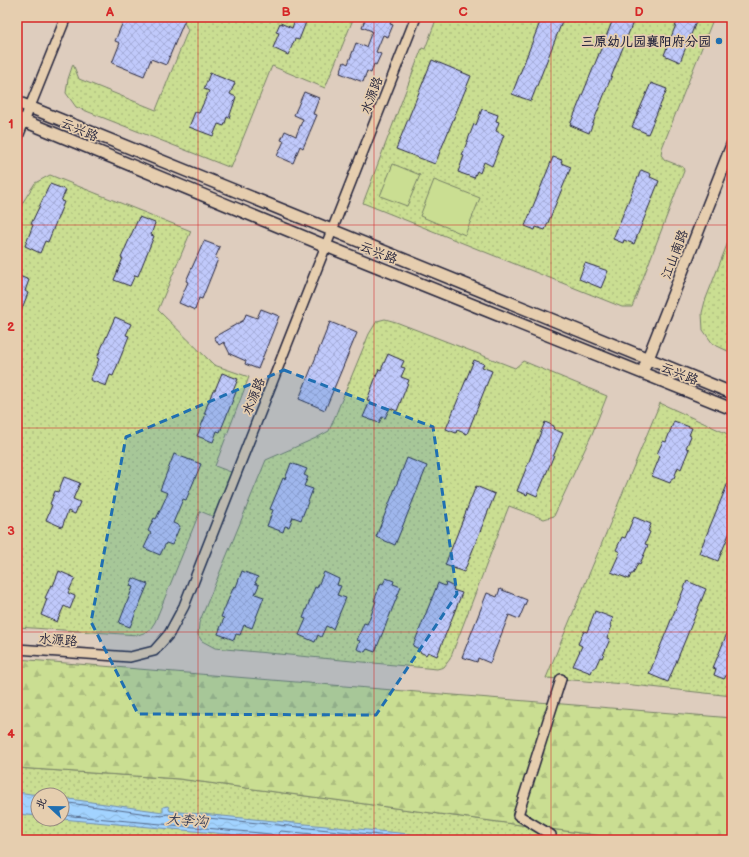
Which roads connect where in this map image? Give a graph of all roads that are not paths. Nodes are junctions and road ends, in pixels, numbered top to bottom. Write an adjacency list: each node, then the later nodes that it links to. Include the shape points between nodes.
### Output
1 (66, 17): 4 (street)
2 (416, 17): 8 (street, 水源路)
3 (17, 102): 4 (street, 云兴路)
4 (30, 107): 5 (street); 8 (street, 云兴路)
5 (21, 119): 6 (street); 9 (street, 云兴路)
6 (17, 139)
7 (732, 145): 10 (street, 江山南路)
8 (332, 231): 9 (street, 水源路); 10 (street, 云兴路)
9 (326, 246): 11 (street, 云兴路); 14 (street, 水源路, via 184,606 168,634 154,651 130,657)
10 (648, 360): 11 (street, 江山南路); 12 (street, 云兴路)
11 (642, 373): 13 (street, 云兴路)
12 (732, 393)
13 (732, 409)
14 (17, 649)
15 (561, 679): 16 (street, via 518,815)
16 (551, 838)

